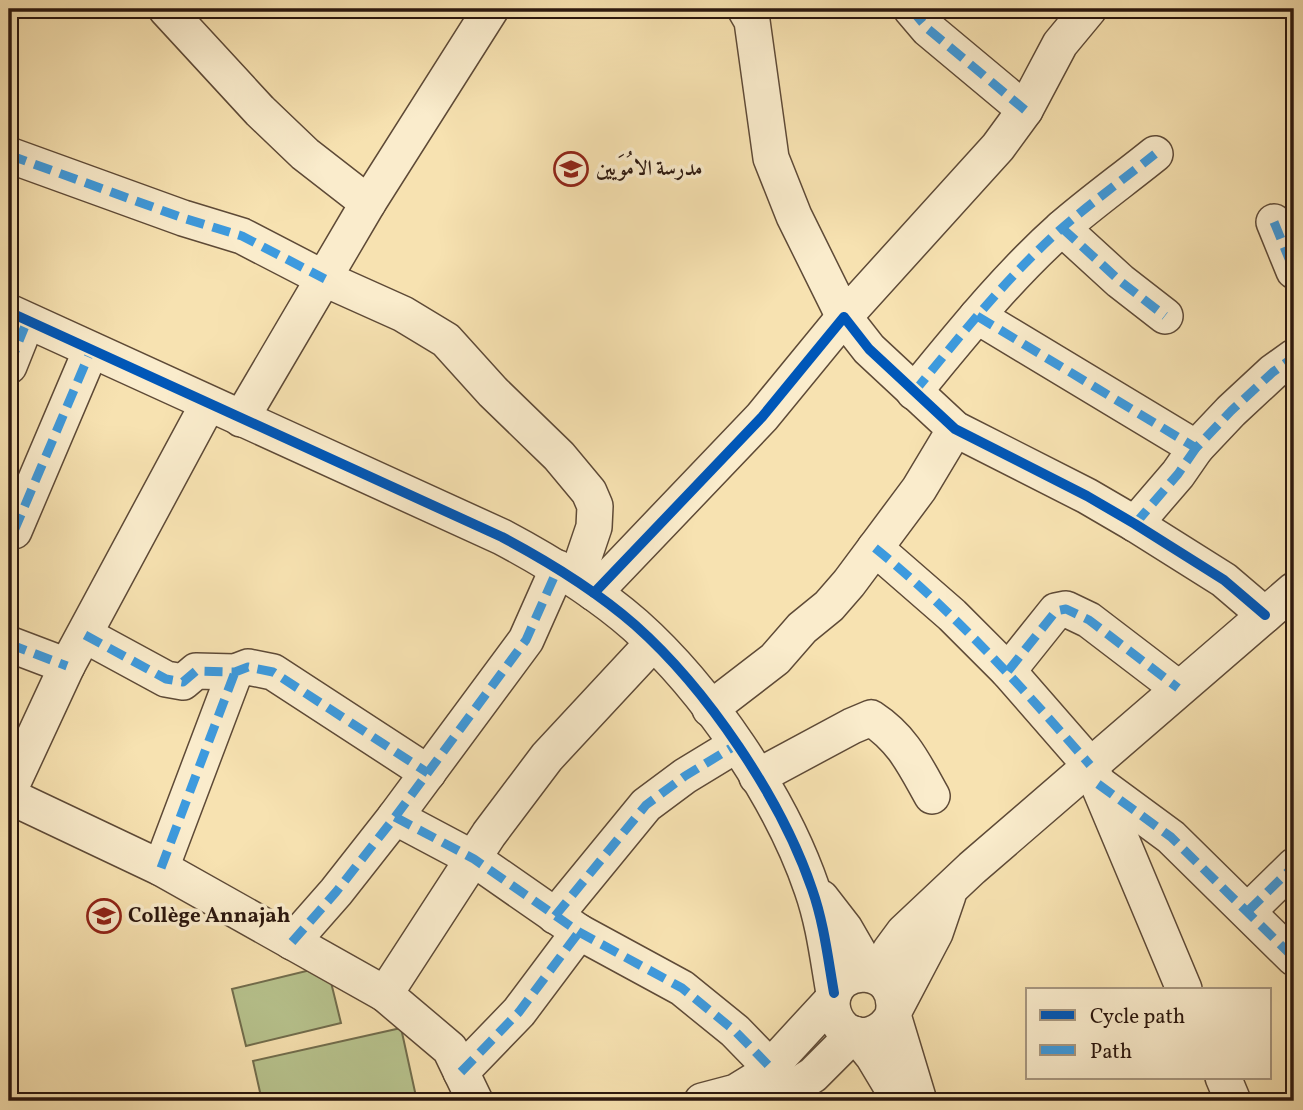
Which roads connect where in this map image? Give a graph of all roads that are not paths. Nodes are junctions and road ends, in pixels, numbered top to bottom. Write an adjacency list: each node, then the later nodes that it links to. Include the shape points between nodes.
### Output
1 (166, 9): 9 (street, via 305,155)
2 (746, 9): 17 (street, via 752,20 771,158)
3 (911, 9): 6 (street, via 928,29)
4 (1089, 9): 6 (street, via 1060,44)
5 (480, 13): 9 (street)
6 (1025, 110): 17 (street, via 998,147)
7 (1155, 154): 11 (street)
8 (9, 155): 13 (street, via 242,236)
9 (368, 203): 13 (street)
10 (1274, 222): 12 (street)
11 (1062, 228): 15 (street); 16 (street)
12 (1294, 271)
13 (325, 279): 23 (street); 29 (street, via 403,314 446,340 575,474 595,506 594,527)
14 (18, 316): 18 (street); 20 (street)
15 (977, 316): 21 (street); 25 (street)
16 (1165, 316)
17 (844, 317): 21 (street, via 869,349); 29 (street, via 762,417)
18 (91, 350): 22 (street); 27 (street)
19 (1294, 357): 25 (street)
20 (9, 366)
21 (914, 392): 24 (street)
22 (208, 404): 23 (street); 32 (street)
23 (241, 419): 29 (street, via 502,537)
24 (955, 429): 26 (street); 28 (street, via 919,489)
25 (1196, 448): 26 (street)
26 (1135, 524): 31 (street, via 1224,580)
27 (14, 531)
28 (875, 548): 37 (street, via 913,578); 39 (street, via 829,606 775,659)
29 (576, 580): 33 (street); 41 (street)
30 (1294, 590): 31 (street)
31 (1265, 615): 38 (street)
32 (85, 635): 35 (street); 36 (street, via 166,679 183,682 196,671)
33 (653, 643): 39 (street); 47 (street, via 547,757)
34 (9, 644): 35 (street)
35 (67, 666): 44 (street)
36 (235, 671): 41 (street, via 248,667 273,672); 49 (street)
37 (1008, 671): 38 (street, via 1056,611 1066,609 1089,620); 42 (street)
38 (1178, 688): 42 (street)
39 (710, 709): 40 (street)
40 (736, 745): 43 (street); 53 (street, via 646,805)
41 (428, 773): 46 (street)
42 (1094, 774): 51 (street, via 981,860); 52 (street, via 1171,837); 57 (street)
43 (757, 777): 45 (street, via 871,718 889,730 906,751); 50 (street)
44 (9, 793): 49 (street)
45 (932, 796)
46 (395, 817): 47 (street); 54 (street)
47 (474, 859): 53 (street); 58 (street)
48 (1294, 866): 52 (street)
49 (161, 868): 54 (street)
50 (812, 888): 56 (street); 59 (street)
51 (949, 892): 56 (street, via 904,932); 60 (street, via 942,920)
52 (1248, 911): 55 (street)
53 (567, 924): 63 (street, via 682,988 735,1031); 64 (street)
54 (292, 942): 58 (street)
55 (1294, 958)
56 (874, 975): 59 (street, via 853,975 838,985); 60 (street, via 891,990)
57 (1184, 988)
58 (384, 994): 64 (street, via 450,1049)
59 (833, 997): 61 (street, via 837,1021); 63 (street)
60 (894, 1013): 61 (street, via 874,1034); 67 (street)
61 (855, 1034): 63 (street, via 813,1075); 66 (street)
62 (1223, 1078): 68 (street)
63 (772, 1085): 65 (street, via 762,1076 736,1091)
64 (468, 1087)
65 (702, 1101)
66 (900, 1101)
67 (919, 1101)
68 (1233, 1101)

